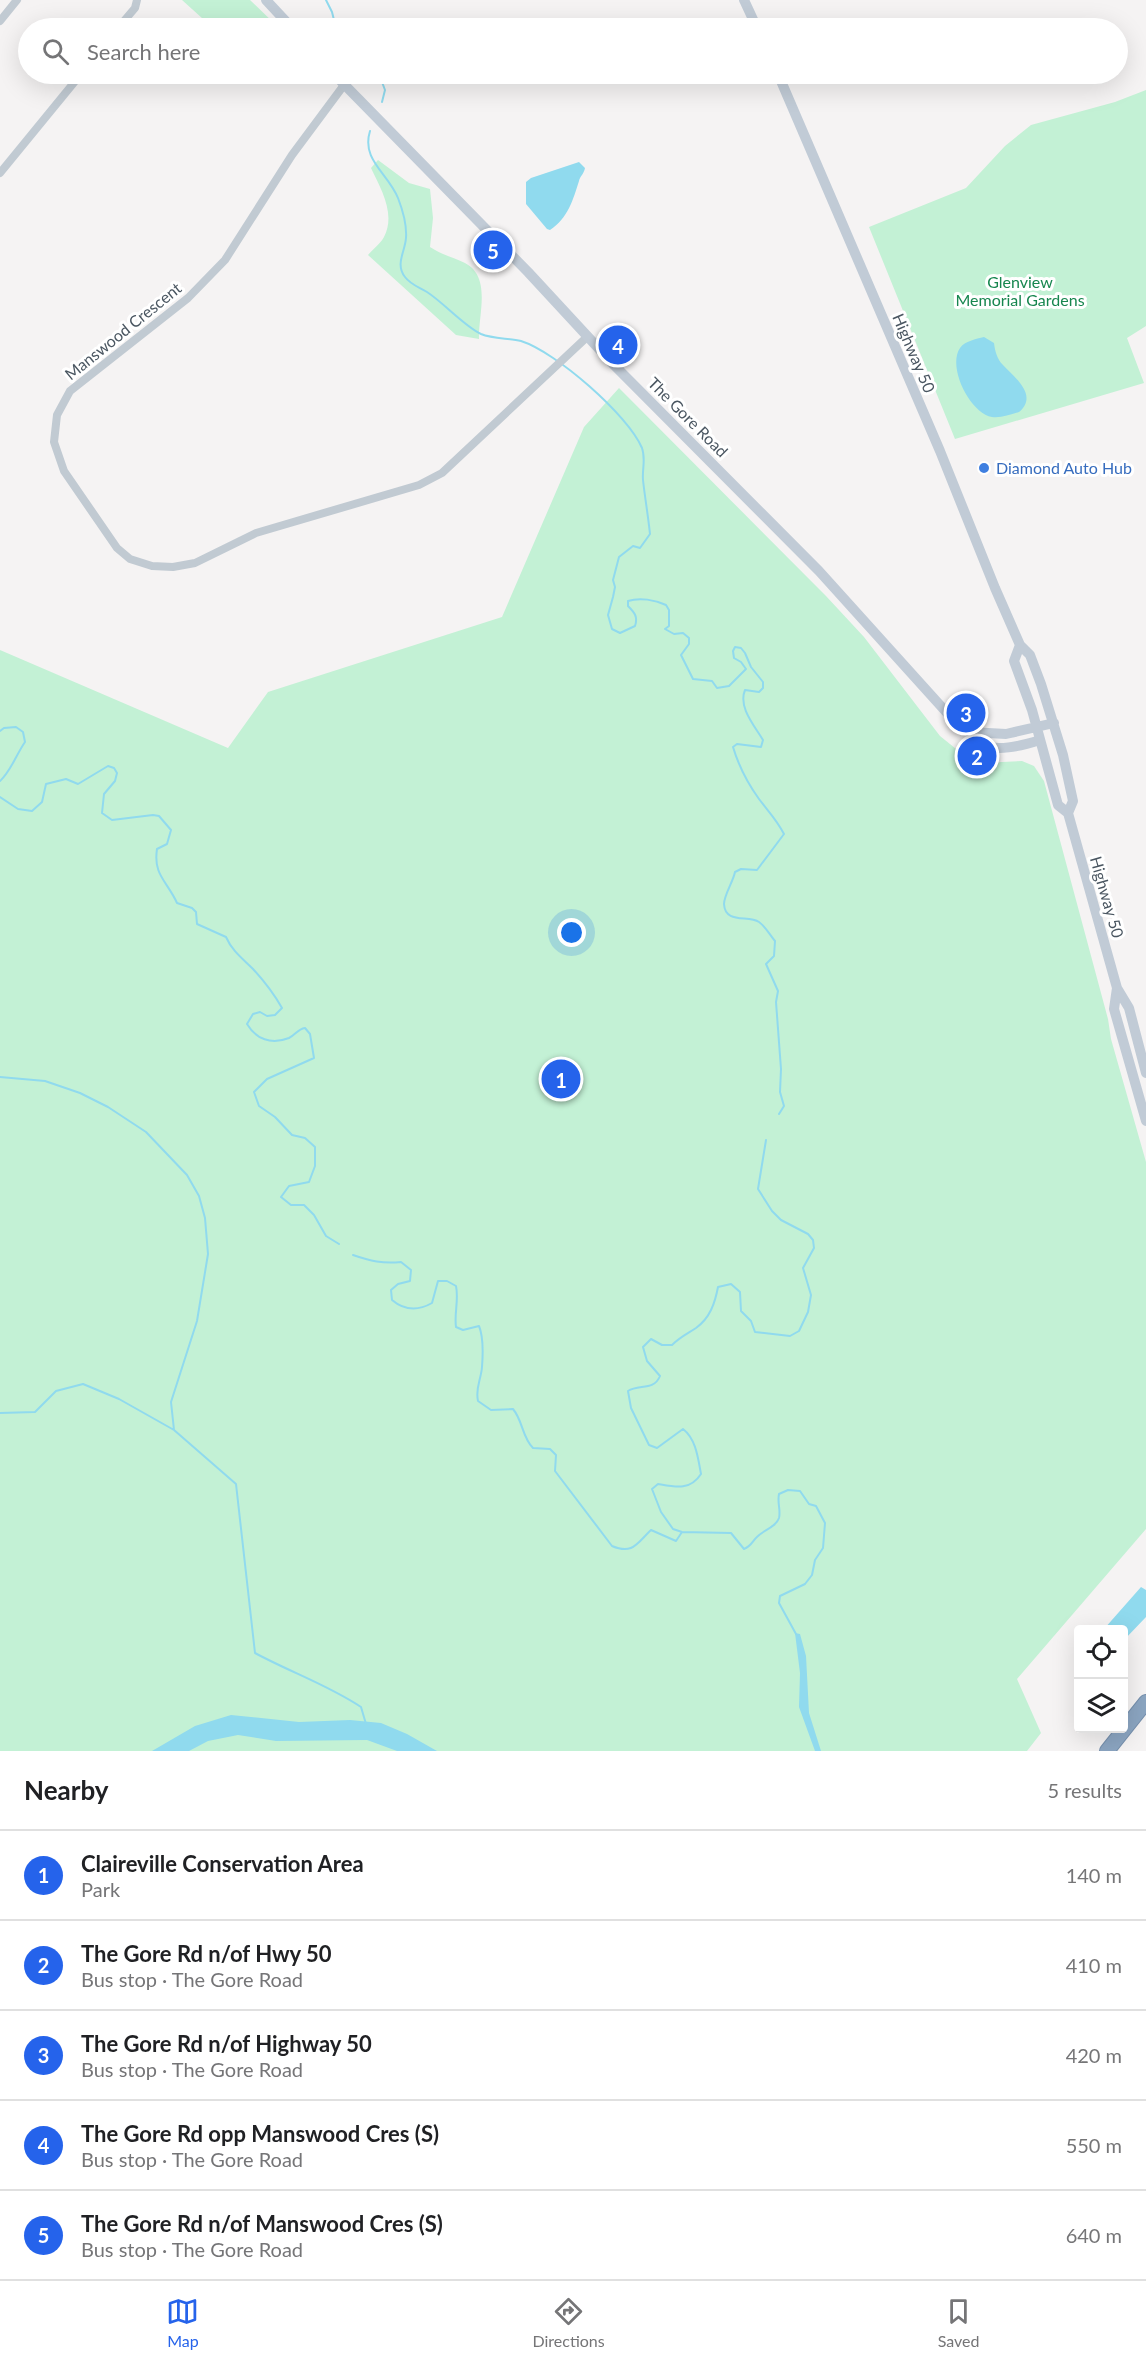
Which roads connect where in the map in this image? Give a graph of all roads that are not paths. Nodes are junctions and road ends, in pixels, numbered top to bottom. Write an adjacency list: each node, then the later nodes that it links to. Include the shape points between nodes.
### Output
1 (17, 0): 8 (street)
2 (137, 0): 5 (street)
3 (266, 0): 6 (main road)
4 (744, 0): 7 (main road)
5 (126, 18)
6 (283, 18)
7 (752, 18)
8 (0, 21)
9 (73, 84): 12 (street)
10 (782, 84): 14 (main road, Highway 50)
11 (344, 85): 13 (main road, The Gore Road); 13 (street, Manswood Crescent, via 292,155 225,260 188,298 70,391 57,415 54,442 64,471 117,548 130,559 152,566 195,563 256,533 419,485 442,473)
12 (0, 173)
13 (587, 337): 17 (main road, The Gore Road, via 819,571 948,714)
14 (1020, 645): 15 (main road, Highway 50, via 1030,656); 16 (main road, Highway 50, via 1014,661)
15 (1054, 723): 16 (main road); 19 (main road, Highway 50, via 1073,801)
16 (1037, 727): 17 (main road, via 1006,734); 18 (main road, Highway 50)
17 (970, 732): 18 (main road, The Gore Road, via 977,745 993,748)
18 (1040, 740): 19 (main road, Highway 50, via 1058,805)
19 (1068, 813): 20 (main road, Highway 50)
20 (1117, 988): 21 (main road, Highway 50, via 1129,1008); 22 (main road, Highway 50, via 1114,1010)
21 (1144, 1055): 22 (street); 23 (main road, Highway 50)
22 (1128, 1060): 24 (main road, Highway 50)
23 (1146, 1073)
24 (1146, 1121)
25 (1146, 1702): 26 (highway)
26 (1107, 1751)

